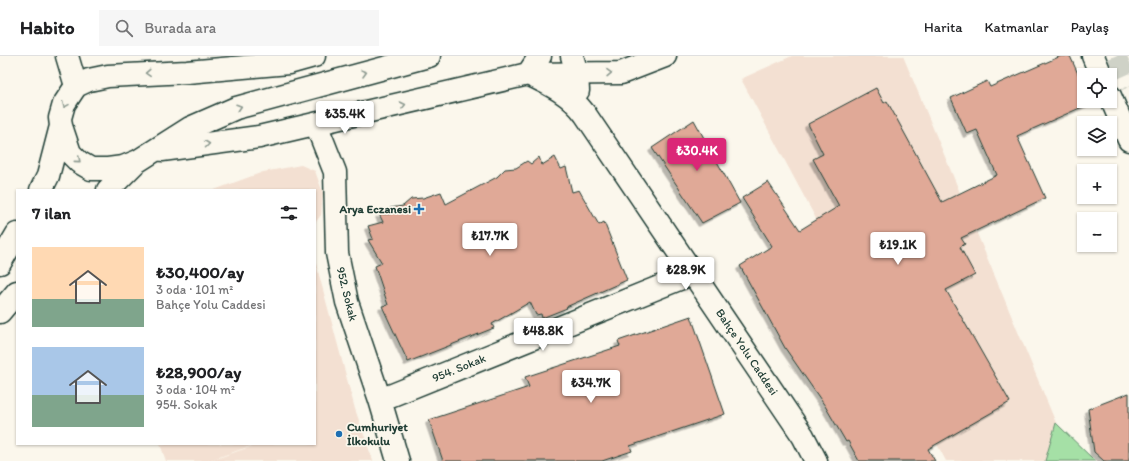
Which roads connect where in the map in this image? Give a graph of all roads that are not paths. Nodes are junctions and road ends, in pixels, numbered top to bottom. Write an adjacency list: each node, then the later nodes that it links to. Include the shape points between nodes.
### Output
1 (67, 56): 12 (main road)
2 (209, 56): 10 (main road)
3 (314, 56): 10 (main road, via 289,63)
4 (429, 56): 18 (main road, one-way to 4, via 190,128 236,108)
5 (540, 56): 11 (main road)
6 (665, 56): 8 (main road, one-way to 6, via 621,73)
7 (1093, 56): 9 (main road)
8 (575, 65): 11 (main road); 13 (main road, Bahçe Yolu Caddesi)
9 (1098, 68)
10 (187, 72): 12 (main road, one-way to 12, via 108,76)
11 (528, 74): 13 (main road, Bahçe Yolu Caddesi, via 554,86); 15 (main road, one-way to 11)
12 (76, 86): 16 (main road, one-way to 16, via 64,104 60,118)
13 (580, 106): 23 (main road, Bahçe Yolu Caddesi)
14 (1115, 108): 17 (main road)
15 (316, 124): 18 (main road, one-way to 15, via 259,138); 26 (main road, 952. Sokak, via 335,172 337,252 346,302)
16 (61, 126): 18 (main road, one-way to 18, via 70,153 91,170 123,167); 19 (main road, via 48,176)
17 (1129, 140)
18 (146, 156): 20 (main road)
19 (42, 189)
20 (109, 189)
21 (16, 236): 22 (main road)
22 (0, 263)
23 (694, 273): 26 (main road, 954. Sokak); 28 (main road, Bahçe Yolu Caddesi, via 803,436)
24 (16, 293): 25 (main road)
25 (0, 312)
26 (380, 400): 27 (main road, 952. Sokak)
27 (398, 461)
28 (816, 461)

